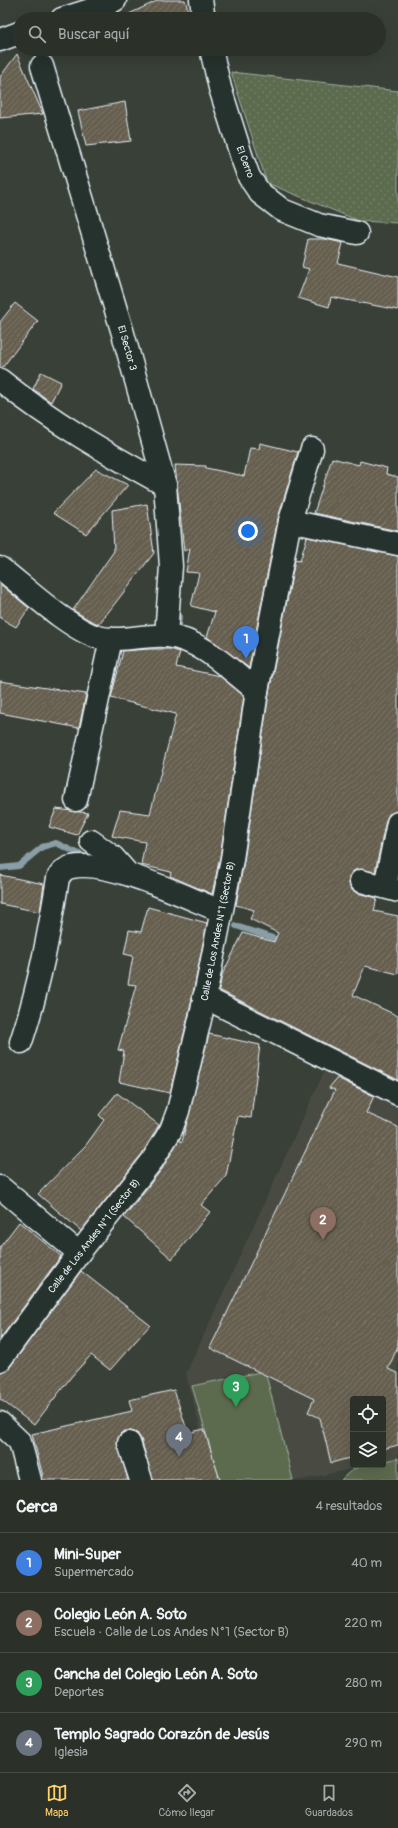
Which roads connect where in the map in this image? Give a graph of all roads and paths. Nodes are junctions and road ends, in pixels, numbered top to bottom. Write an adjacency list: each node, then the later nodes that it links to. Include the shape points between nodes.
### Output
1 (114, 0): 3 (street)
2 (201, 0): 4 (street)
3 (84, 12)
4 (203, 12)
5 (12, 36): 6 (street)
6 (0, 40)
7 (213, 56): 9 (street, El Cerro, via 242,158 249,177 260,193 282,210 319,224)
8 (42, 66): 12 (street, El Sector 3, via 122,330)
9 (357, 233)
10 (0, 380): 12 (street, via 110,456)
11 (312, 449): 13 (street, Calle de Los Andes N°1 (Sector B))
12 (164, 485): 16 (street, El Sector 3, via 171,566)
13 (290, 521): 14 (street); 18 (street, Calle de Los Andes N°1 (Sector B))
14 (398, 544)
15 (0, 568): 17 (street, via 77,628)
16 (166, 636): 17 (street); 18 (street, via 187,641 208,653)
17 (110, 639): 19 (street)
18 (257, 691): 25 (street, Calle de Los Andes N°1 (Sector B), via 232,859)
19 (76, 800)
20 (398, 823): 24 (street)
21 (90, 841): 22 (street, via 113,857)
22 (129, 875): 25 (street); 27 (street, via 97,866 70,867 58,878 34,1005)
23 (362, 881): 24 (street)
24 (391, 889)
25 (221, 911): 26 (street, Calle de Los Andes N°1 (Sector B))
26 (204, 997): 28 (street); 30 (street, Calle de Los Andes N°1 (Sector B), via 178,1111 171,1130 152,1161)
27 (21, 1042)
28 (398, 1094)
29 (0, 1187): 30 (street)
30 (79, 1253): 31 (street, Calle de Los Andes N°1 (Sector B))
31 (0, 1360)
32 (0, 1423): 34 (street, via 20,1442)
33 (129, 1443): 35 (street)
34 (30, 1480)
35 (141, 1480)

